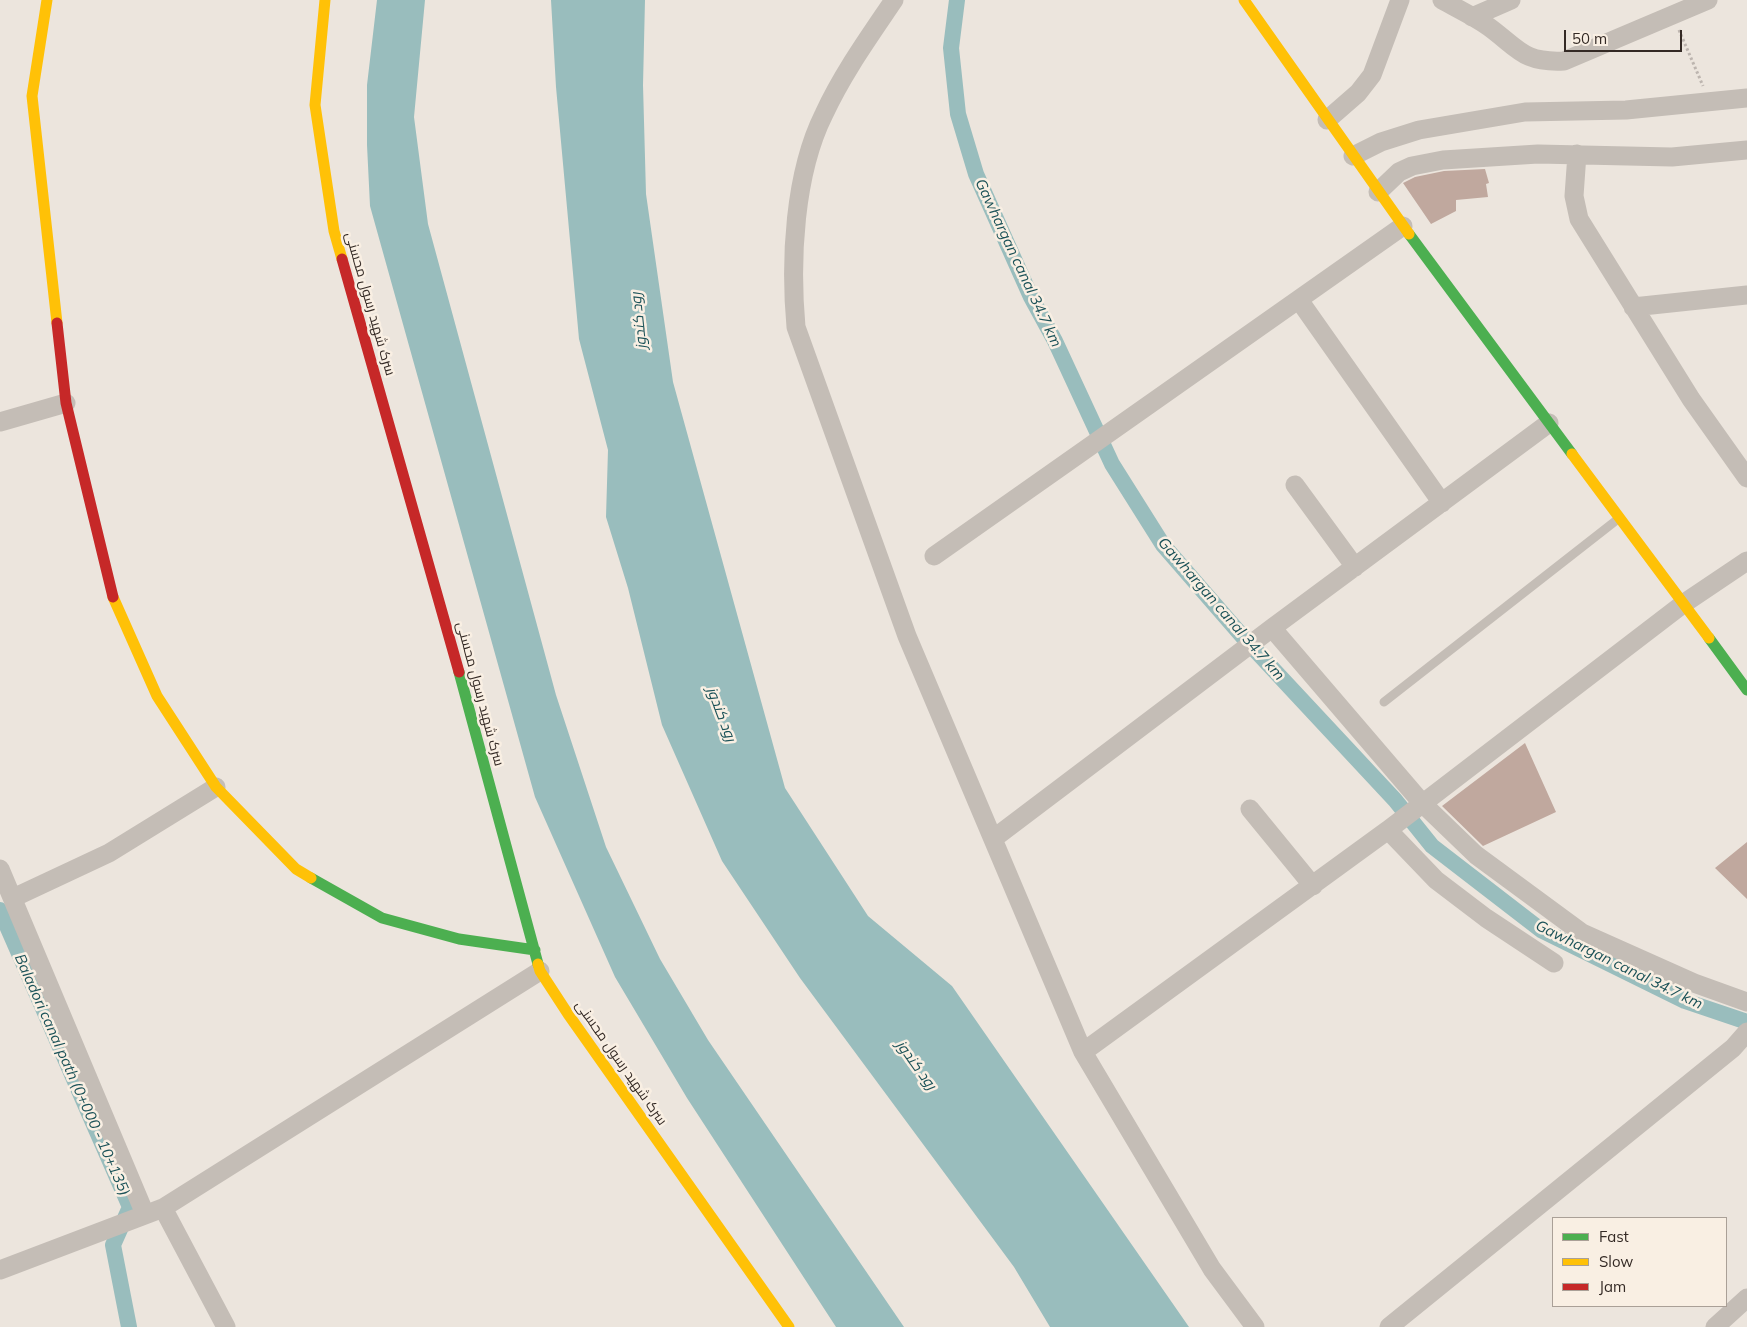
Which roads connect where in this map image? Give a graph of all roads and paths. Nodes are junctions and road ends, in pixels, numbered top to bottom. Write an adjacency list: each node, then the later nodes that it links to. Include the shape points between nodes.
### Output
1 (46, 0): 22 (street, via 32,96)
2 (326, 0): 44 (street, سرک شهید رسول محسنی, via 315,105 334,230)
3 (894, 0): 40 (street, via 844,76 823,115 808,155 793,245 796,327 907,636)
4 (1244, 0): 13 (street)
5 (1400, 0): 13 (street, via 1372,75 1358,93)
6 (1442, 0): 10 (street)
7 (1511, 0): 10 (street)
8 (1708, 0): 9 (street)
9 (1672, 15): 10 (street, via 1564,61 1543,62 1523,55 1489,26); 12 (path, via 1700,75)
10 (1472, 17)
11 (1747, 98): 12 (street)
12 (1708, 102): 16 (street, via 1626,110 1525,112 1419,130 1381,142)
13 (1327, 120): 16 (street)
14 (1747, 150): 15 (street, via 1672,157)
15 (1577, 154): 17 (street, via 1444,160 1412,166 1400,172); 21 (street, via 1574,196 1579,220)
16 (1353, 156): 17 (street)
17 (1378, 192): 18 (street)
18 (1403, 226): 20 (street); 24 (street)
19 (1747, 295): 21 (street)
20 (1299, 300): 27 (street); 29 (street)
21 (1633, 307): 25 (street, via 1691,399)
22 (66, 402): 23 (street); 36 (street, via 114,601 157,696)
23 (0, 422)
24 (1549, 423): 27 (street); 28 (street)
25 (1747, 478)
26 (1295, 485): 31 (street)
27 (1442, 503): 31 (street)
28 (1620, 518): 32 (street); 35 (lane)
29 (934, 556)
30 (1747, 561): 32 (street)
31 (1355, 567): 33 (street)
32 (1683, 604): 34 (street); 37 (street)
33 (1272, 628): 37 (street); 40 (street)
34 (1747, 690)
35 (1384, 702)
36 (216, 787): 43 (street, via 109,853); 44 (street, via 296,869 382,918 459,939)
37 (1422, 803): 39 (street); 47 (street, via 1476,856 1582,933 1694,983)
38 (1250, 809): 42 (street)
39 (1388, 830): 42 (street); 45 (street, via 1436,880)
40 (993, 838): 50 (street)
41 (0, 869): 43 (street)
42 (1312, 886): 50 (street)
43 (13, 898): 52 (street)
44 (535, 950): 46 (street, سرک شهید رسول محسنی)
45 (1554, 963)
46 (540, 971): 51 (street); 56 (street, سرک شهید رسول محسنی)
47 (1747, 1002)
48 (1747, 1032): 49 (street)
49 (1740, 1050): 58 (street)
50 (1083, 1052): 57 (street, via 1212,1269)
51 (163, 1208): 52 (street); 55 (street)
52 (145, 1214): 53 (street)
53 (0, 1270)
54 (1747, 1298): 59 (street)
55 (226, 1327)
56 (789, 1327)
57 (1255, 1327)
58 (1389, 1327)
59 (1715, 1327)

